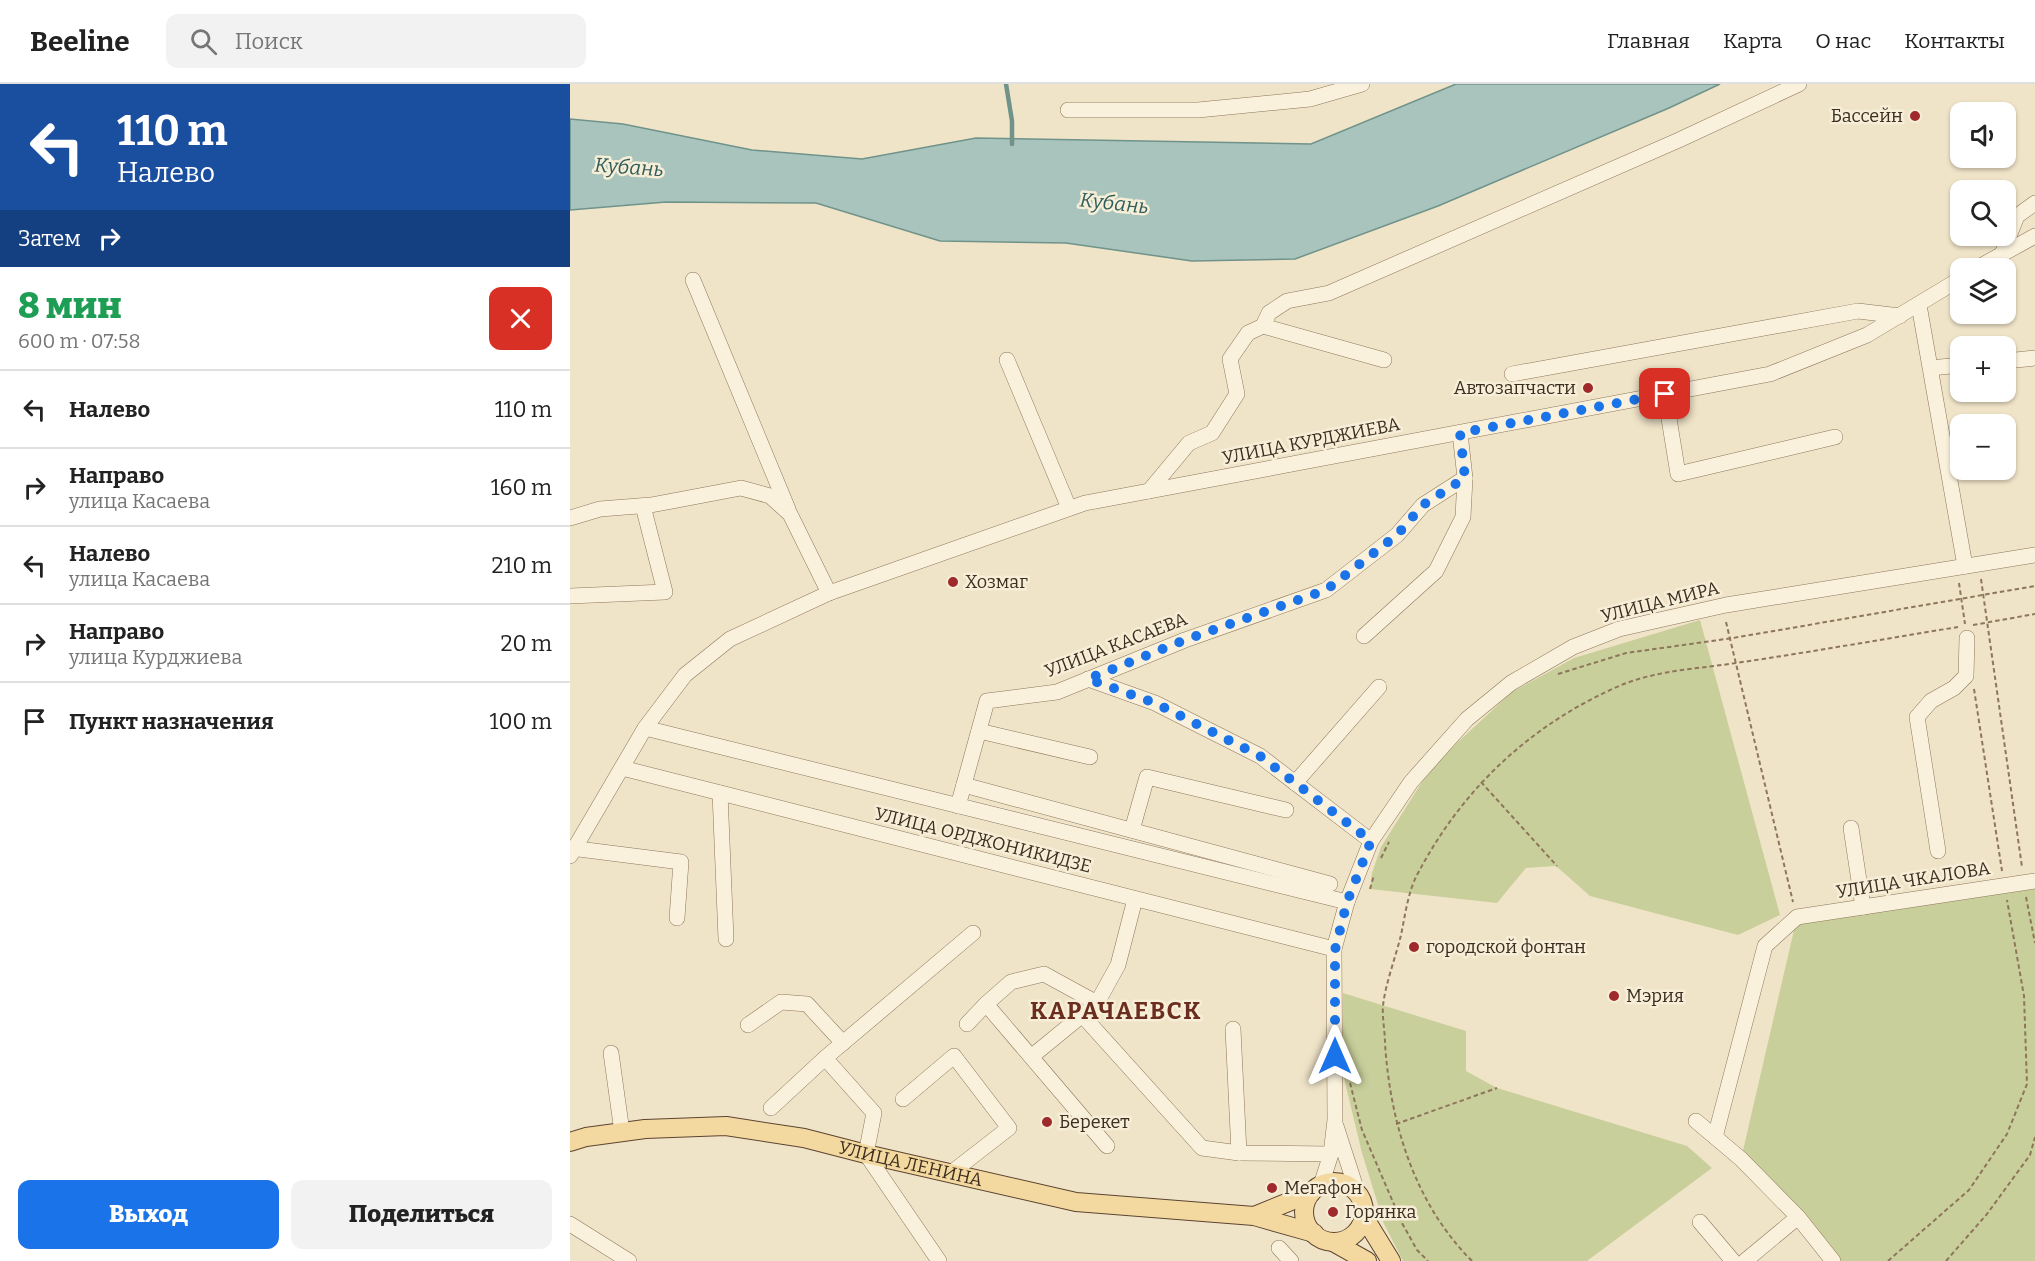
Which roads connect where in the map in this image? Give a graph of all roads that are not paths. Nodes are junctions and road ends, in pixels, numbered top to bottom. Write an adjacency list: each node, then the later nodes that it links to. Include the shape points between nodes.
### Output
1 (1362, 84): 3 (street, via 1310,99 1198,110)
2 (1799, 84): 12 (street, via 1329,293 1287,301 1269,313)
3 (1068, 110)
4 (2035, 203): 6 (street, via 2017,216)
5 (2035, 236): 6 (street)
6 (2002, 254): 7 (street)
7 (1995, 258)
8 (693, 280): 27 (street)
9 (1950, 285): 10 (street, УЛИЦА КУРДЖИЕВА)
10 (1919, 305): 11 (street, УЛИЦА КУРДЖИЕВА); 18 (street)
11 (1900, 316): 19 (street, via 1858,311); 20 (street, УЛИЦА КУРДЖИЕВА, via 1867,335 1770,374)
12 (1263, 326): 15 (street); 24 (street, via 1248,333 1230,359 1237,394 1212,433 1189,443)
13 (2035, 358): 16 (street)
14 (1007, 360): 26 (street)
15 (1384, 360)
16 (2016, 360)
17 (1950, 366): 18 (street)
18 (1930, 368): 30 (street)
19 (1512, 374)
20 (1665, 394): 21 (street, УЛИЦА КУРДЖИЕВА); 22 (street, via 1678,474)
21 (1460, 433): 23 (street); 24 (street, УЛИЦА КУРДЖИЕВА)
22 (1835, 437)
23 (1465, 478): 34 (street, via 1462,517 1436,571); 35 (street, УЛИЦА КАСАЕВА, via 1423,505 1397,535 1326,590)
24 (1149, 490): 26 (street, УЛИЦА КУРДЖИЕВА)
25 (643, 506): 27 (street, via 741,488 770,496); 28 (street, via 600,509); 32 (street, via 665,592)
26 (1069, 508): 31 (street, УЛИЦА КУРДЖИЕВА)
27 (790, 514): 31 (street)
28 (570, 518)
29 (2035, 555): 30 (street, УЛИЦА МИРА)
30 (1967, 566): 48 (street, УЛИЦА МИРА, via 1726,605 1619,629 1573,647 1511,683 1467,719 1411,782)
31 (829, 593): 37 (street, УЛИЦА КУРДЖИЕВА, via 730,639 681,680)
32 (570, 596)
33 (1966, 632): 50 (street, via 1966,676 1931,701 1917,717)
34 (1364, 636)
35 (1088, 679): 38 (street, УЛИЦА КАСАЕВА, via 1057,692 987,701); 41 (street, via 1166,708 1260,756)
36 (1379, 687): 41 (street)
37 (645, 728): 40 (street); 44 (street, УЛИЦА ОРДЖОНИКИДЗЕ)
38 (978, 731): 39 (street); 42 (street, УЛИЦА КАСАЕВА)
39 (1090, 757)
40 (622, 768): 43 (street, УЛИЦА ОРДЖОНИКИДЗЕ); 49 (street)
41 (1295, 783): 48 (street)
42 (964, 786): 44 (street, УЛИЦА КАСАЕВА); 47 (street)
43 (720, 793): 53 (street, УЛИЦА ОРДЖОНИКИДЗЕ); 58 (street)
44 (958, 806): 54 (street, УЛИЦА ОРДЖОНИКИДЗЕ)
45 (1286, 810): 47 (street, via 1147,777)
46 (1851, 828): 55 (street)
47 (1132, 830): 52 (street)
48 (1371, 841): 54 (street, УЛИЦА МИРА)
49 (571, 851): 56 (street, via 681,862)
50 (1938, 851)
51 (2029, 881): 55 (street, УЛИЦА ЧКАЛОВА)
52 (1330, 884)
53 (1135, 899): 59 (street, УЛИЦА ОРДЖОНИКИДЗЕ); 60 (street, via 1118,965)
54 (1347, 902): 59 (street, УЛИЦА МИРА)
55 (1863, 907): 75 (street, УЛИЦА ЧКАЛОВА, via 1797,917 1765,946)
56 (677, 918)
57 (974, 933): 66 (street)
58 (726, 939)
59 (1335, 950): 72 (street, УЛИЦА МИРА)
60 (1097, 1003): 61 (street, via 1044,974 1011,982); 62 (street)
61 (986, 1004): 63 (street); 68 (street)
62 (1082, 1015): 68 (street); 79 (street, via 1202,1148)
63 (967, 1024)
64 (748, 1025): 66 (street, via 781,1002 807,1004)
65 (1233, 1029): 79 (street)
66 (843, 1043): 69 (street)
67 (611, 1053): 74 (street)
68 (1031, 1057): 77 (street)
69 (825, 1058): 71 (street); 78 (street, via 874,1113)
70 (903, 1099): 81 (street, via 954,1056 1009,1128)
71 (771, 1108)
72 (1335, 1120): 80 (street, УЛИЦА МИРА); 83 (street, УЛИЦА МИРА)
73 (1696, 1121): 75 (street)
74 (622, 1132): 76 (main road, УЛИЦА ЛЕНИНА); 78 (main road, УЛИЦА ЛЕНИНА, via 726,1126 804,1138)
75 (1715, 1137): 86 (street)
76 (570, 1142)
77 (1107, 1146)
78 (866, 1154): 81 (main road, УЛИЦА ЛЕНИНА); 93 (street)
79 (1239, 1154): 80 (street)
80 (1331, 1154): 82 (street, УЛИЦА МИРА)
81 (951, 1173): 84 (main road, УЛИЦА ЛЕНИНА, via 1076,1202)
82 (1316, 1189): 83 (main road, via 1331,1182); 84 (main road, УЛИЦА ЛЕНИНА); 89 (main road, via 1304,1212)
83 (1356, 1191): 85 (main road)
84 (1254, 1216): 89 (main road, УЛИЦА ЛЕНИНА)
85 (1364, 1217): 90 (main road, via 1354,1235); 96 (main road)
86 (1798, 1217): 98 (street); 99 (street)
87 (1700, 1222): 97 (street)
88 (570, 1224): 92 (street)
89 (1314, 1233): 90 (main road)
90 (1333, 1242): 95 (main road)
91 (1279, 1248): 94 (street)
92 (629, 1261)
93 (939, 1261)
94 (1291, 1261)
95 (1367, 1261)
96 (1391, 1261)
97 (1733, 1261)
98 (1745, 1261)
99 (1833, 1261)

